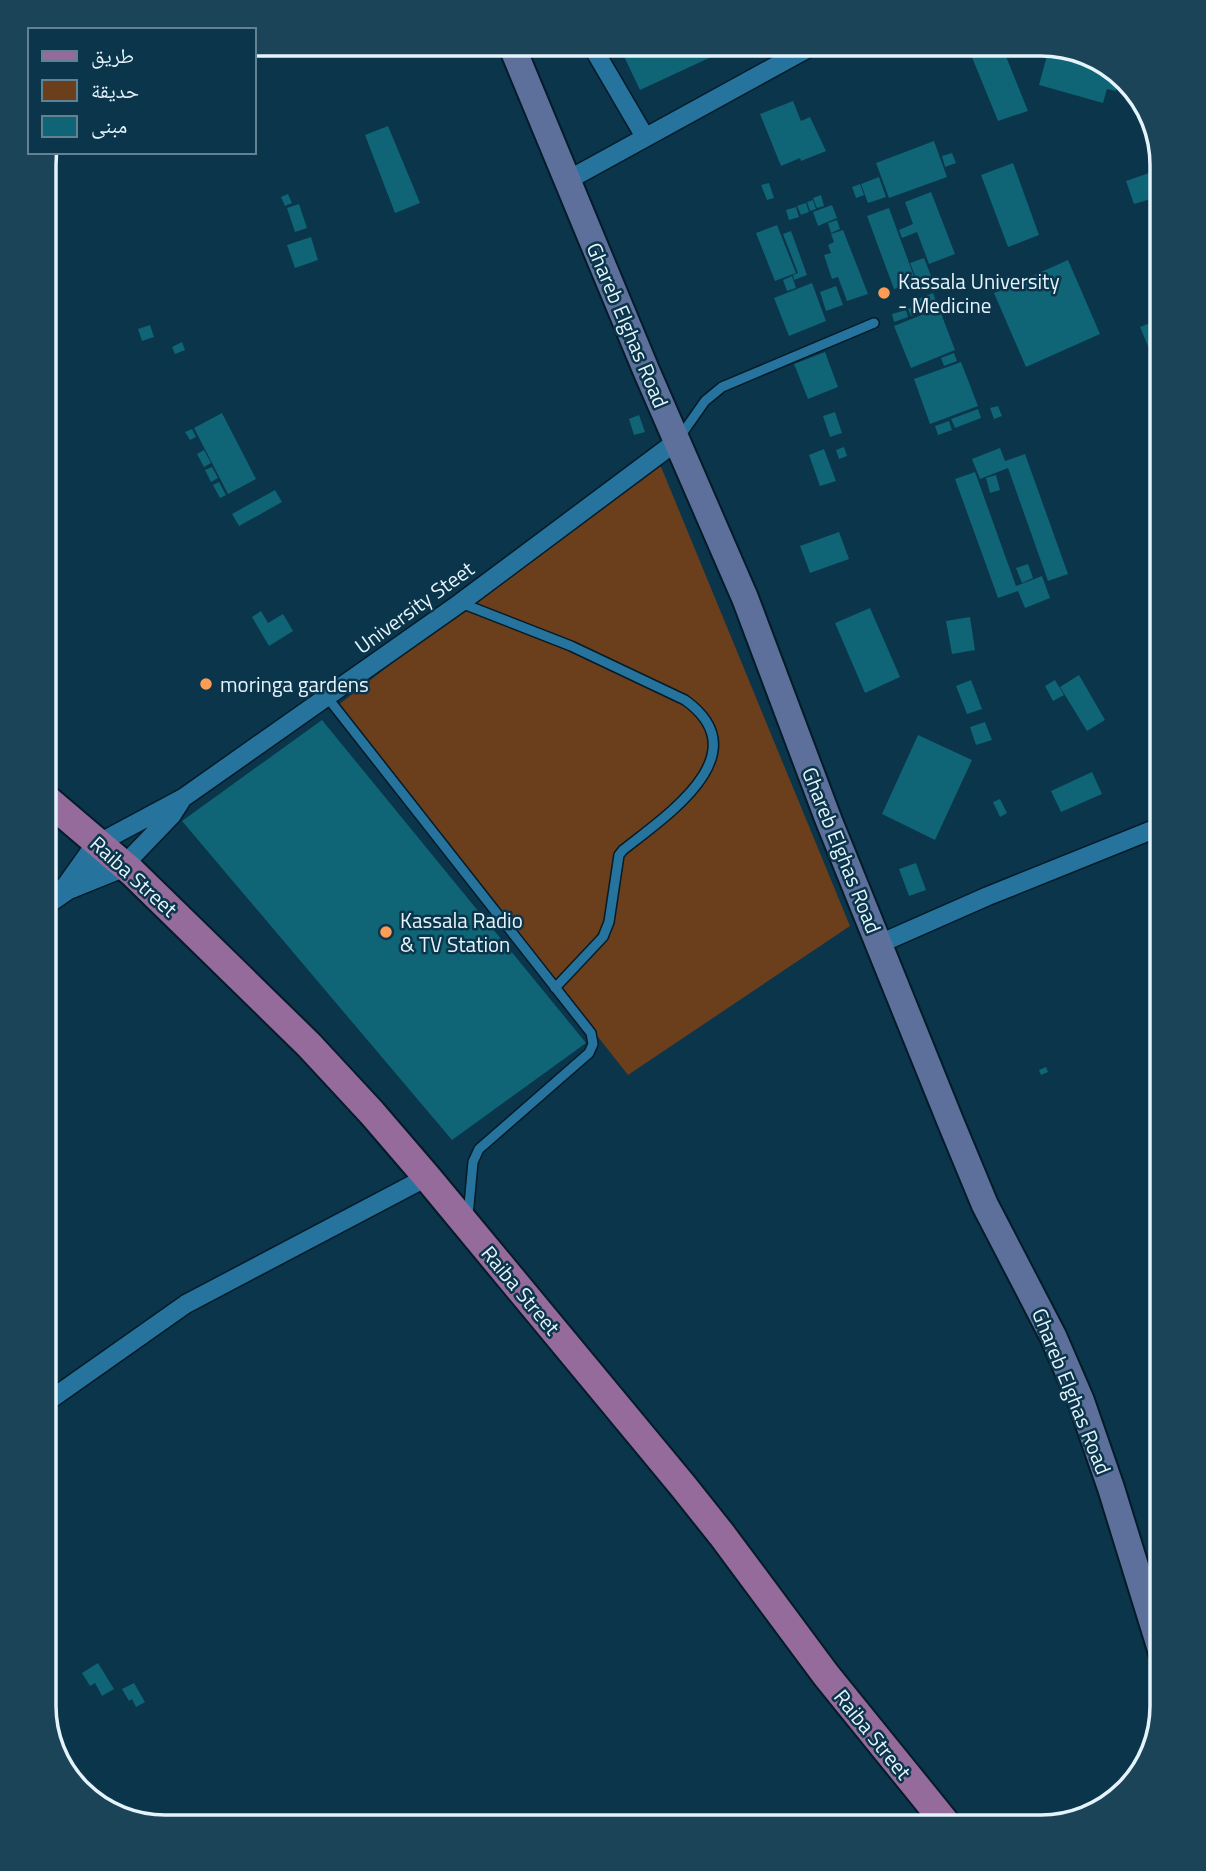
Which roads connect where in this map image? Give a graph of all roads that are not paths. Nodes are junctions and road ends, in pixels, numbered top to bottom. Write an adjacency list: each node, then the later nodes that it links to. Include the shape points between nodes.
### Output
1 (516, 56): 5 (main road, Ghareb Elghas Road)
2 (598, 56): 4 (street)
3 (794, 56): 4 (street)
4 (645, 137): 5 (street)
5 (568, 180): 7 (main road, Ghareb Elghas Road)
6 (874, 323): 7 (lane, via 722,387 705,401)
7 (677, 441): 8 (street, University Steet); 17 (main road, Ghareb Elghas Road, via 745,598)
8 (460, 603): 9 (street, University Steet); 18 (lane, via 571,646 685,700 701,711 712,729 706,775 678,807 619,855 610,922 603,937)
9 (327, 697): 10 (street, University Steet); 18 (lane)
10 (183, 798): 13 (street, University Steet); 14 (street)
11 (56, 807): 13 (main road, Raiba Street)
12 (1150, 831): 17 (street)
13 (99, 843): 14 (main road, Raiba Street); 15 (street)
14 (124, 865): 15 (street); 19 (main road, Raiba Street, via 309,1045)
15 (67, 888): 16 (street)
16 (56, 896)
17 (879, 944): 22 (main road, Ghareb Elghas Road, via 985,1205 1081,1401)
18 (555, 988): 20 (lane, via 591,1033 593,1044 589,1053 479,1149 473,1162)
19 (427, 1177): 20 (main road, Raiba Street); 21 (street, via 186,1304)
20 (467, 1226): 23 (main road, Raiba Street, via 714,1525 826,1675)
21 (56, 1396)
22 (1150, 1614)
23 (939, 1815)

